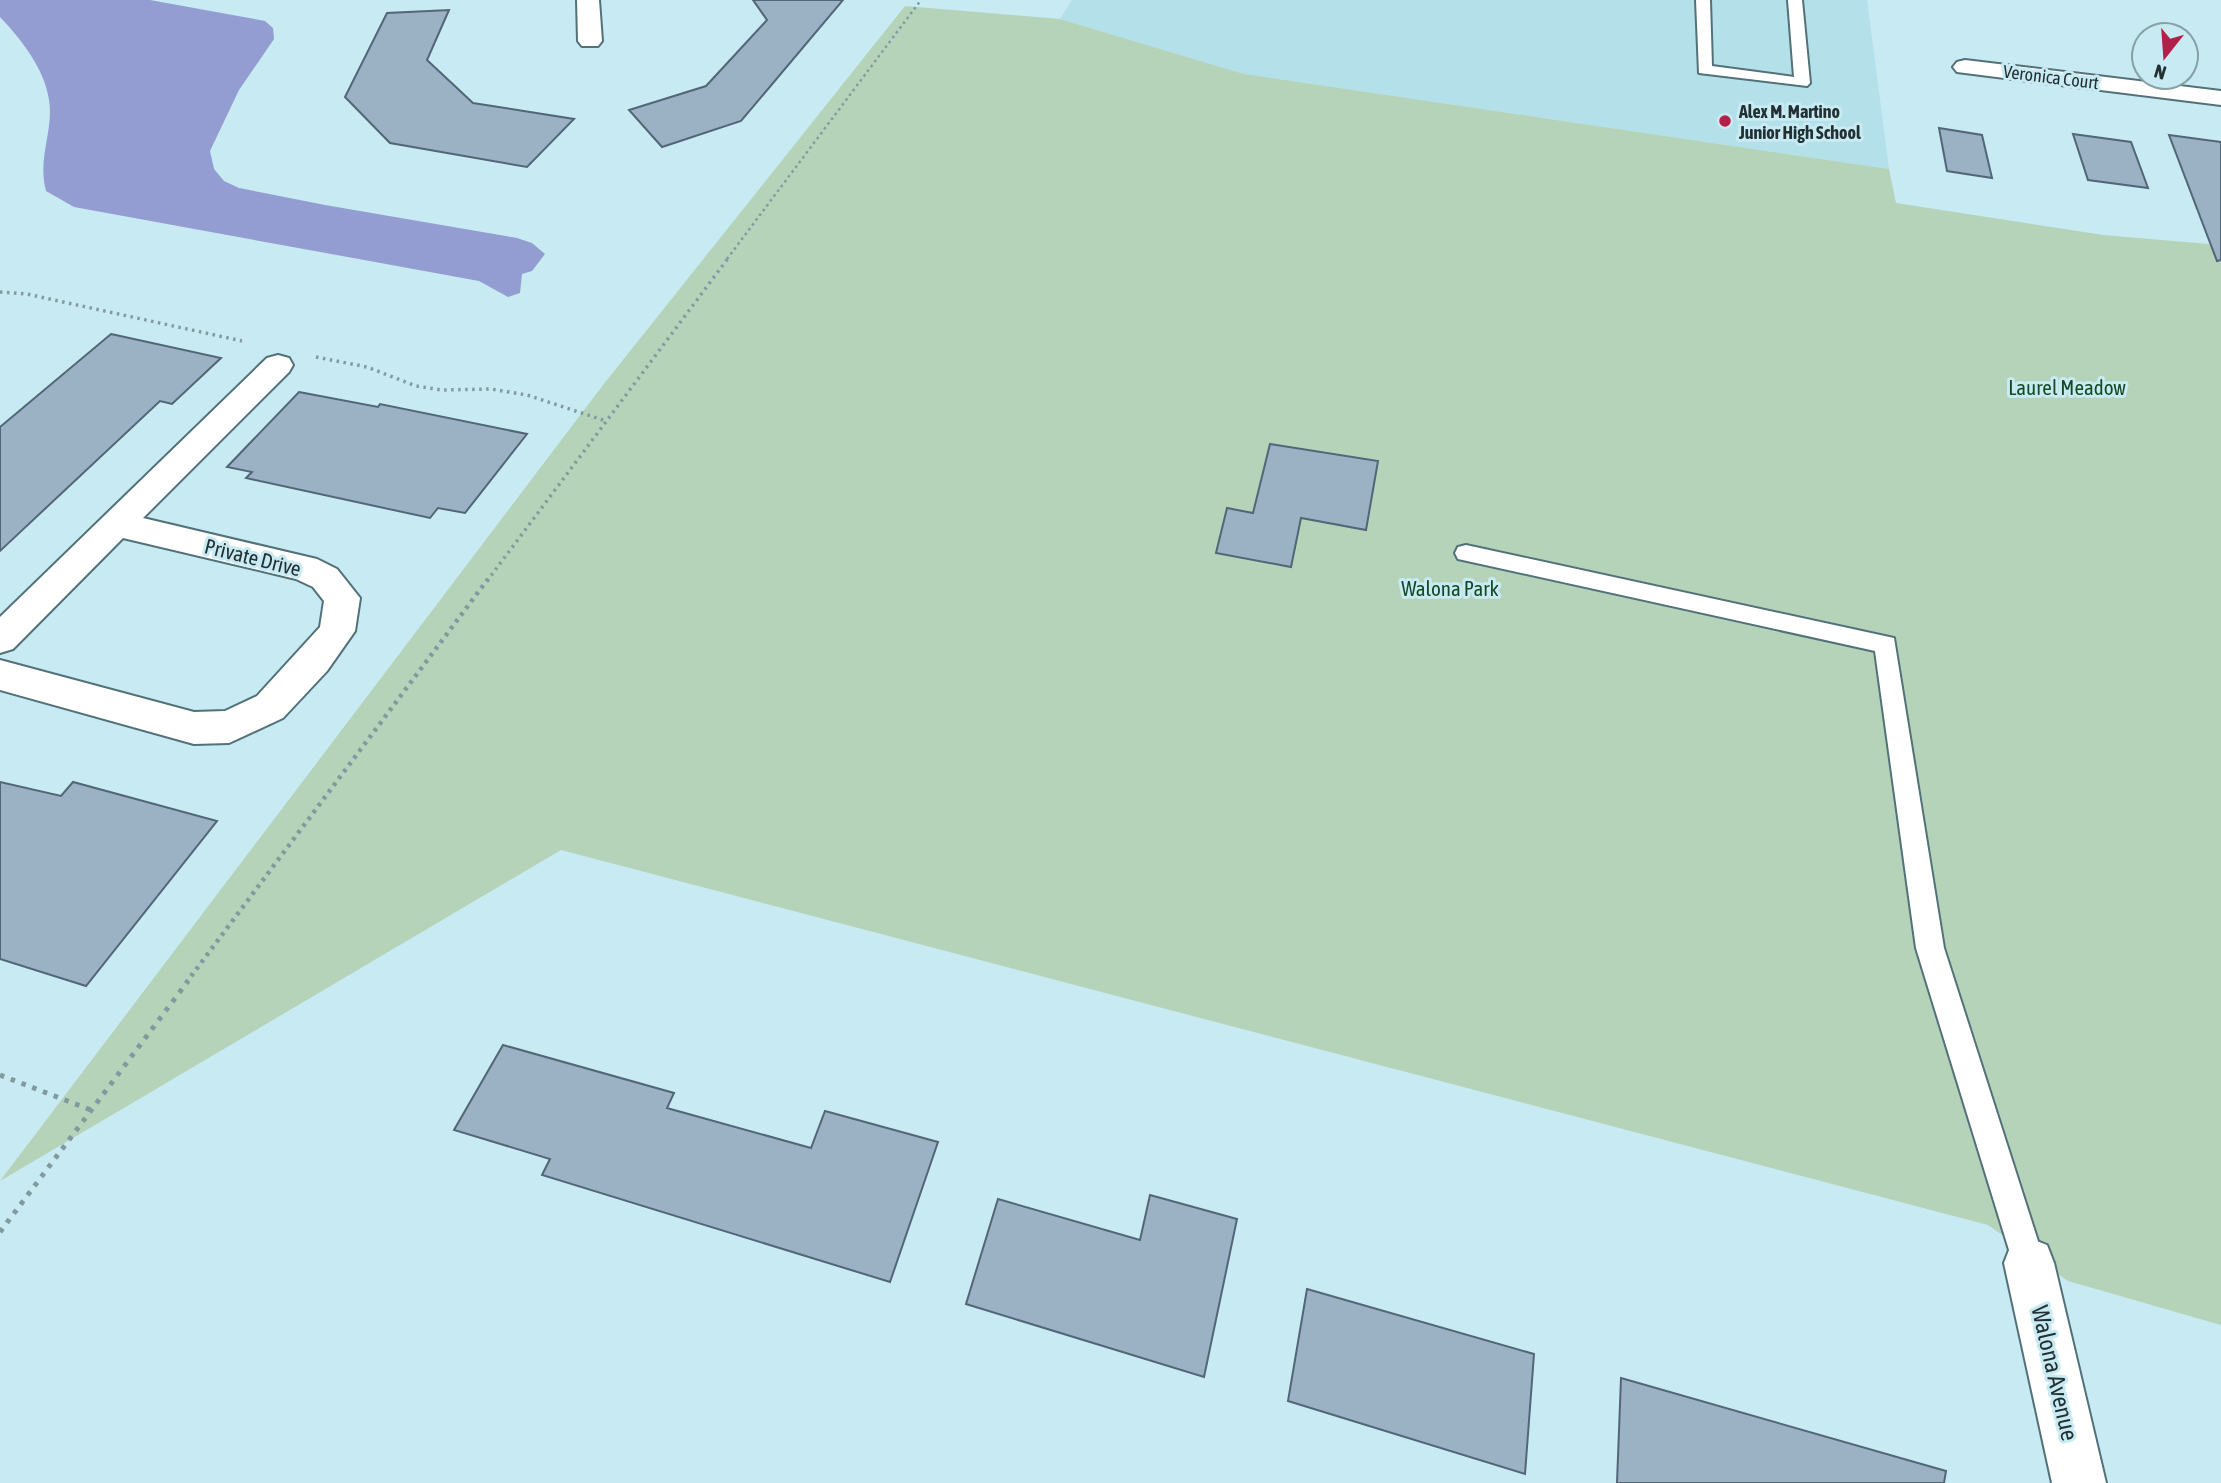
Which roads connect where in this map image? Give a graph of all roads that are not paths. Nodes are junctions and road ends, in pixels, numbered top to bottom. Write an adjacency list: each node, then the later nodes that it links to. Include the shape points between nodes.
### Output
1 (588, 0): 4 (street)
2 (1703, 0): 3 (lane, via 1704,69 1802,83)
3 (1796, 0)
4 (590, 41)
5 (1965, 67): 6 (street, Veronica Court)
6 (2221, 98)
7 (278, 365): 8 (street)
8 (115, 524): 10 (street); 11 (street, Private Drive, via 305,568 325,578 342,598 337,631 270,707 229,727 194,728)
9 (1466, 553): 12 (lane, via 1886,644 1930,948)
10 (0, 639)
11 (0, 675)
12 (2029, 1263): 13 (street, Walona Avenue)
13 (2079, 1483)

